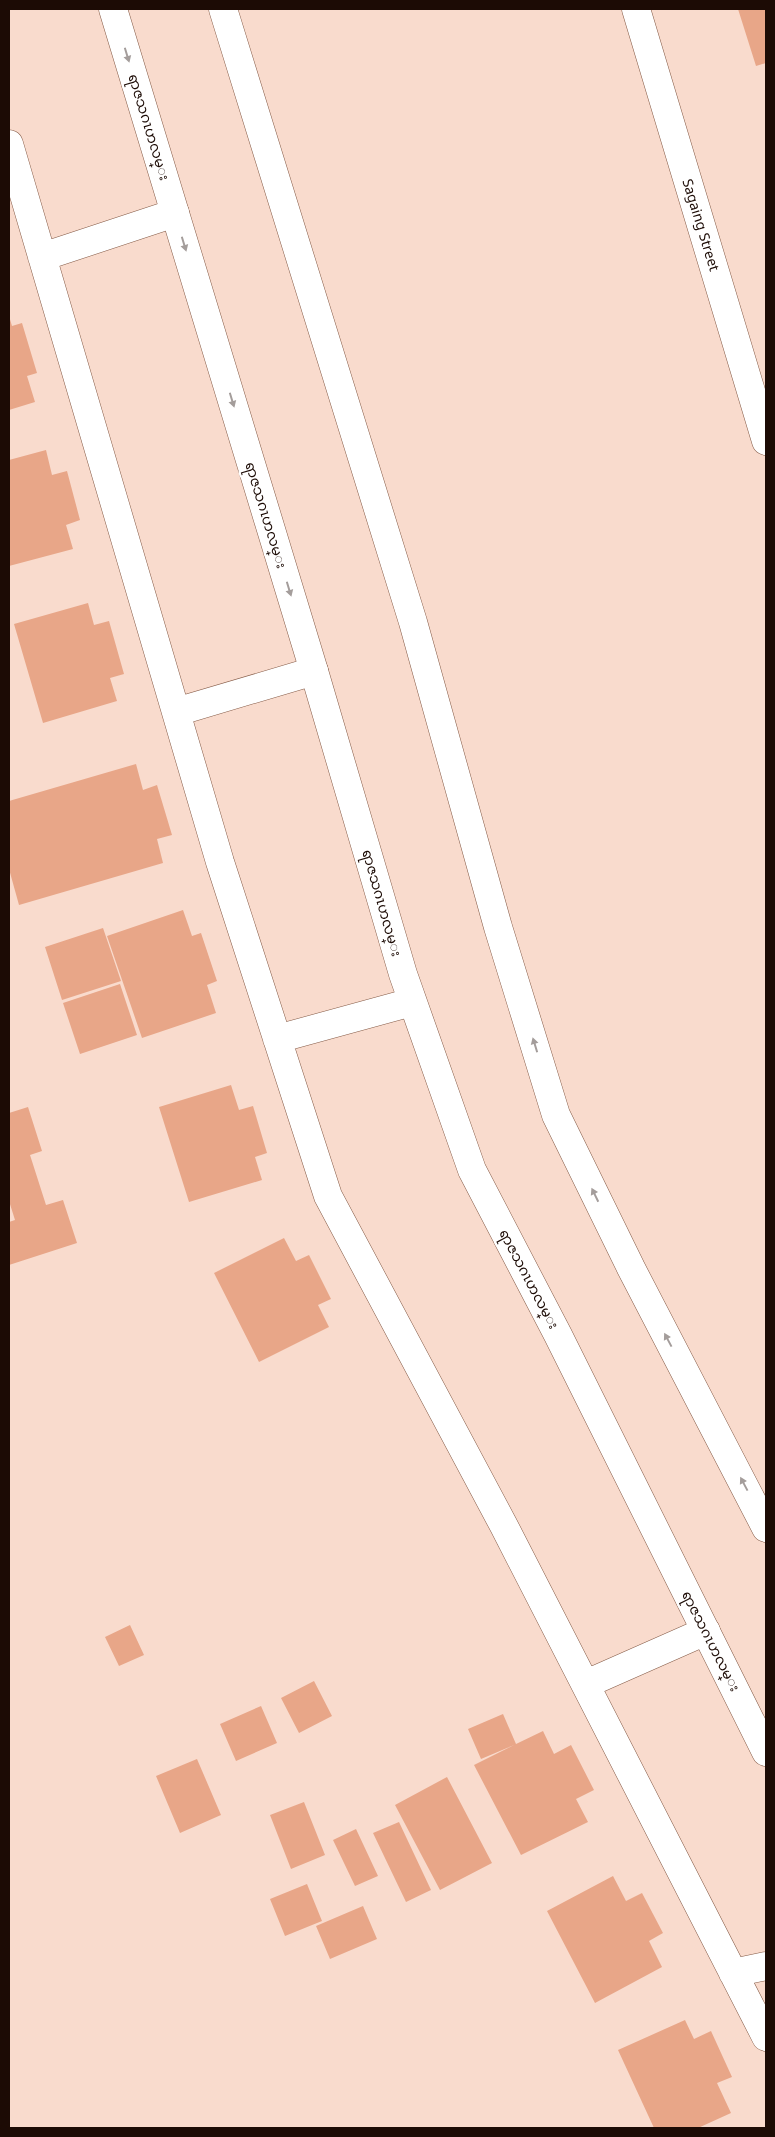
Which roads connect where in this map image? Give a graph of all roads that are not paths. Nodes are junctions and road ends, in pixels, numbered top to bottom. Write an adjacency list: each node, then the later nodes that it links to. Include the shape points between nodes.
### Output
1 (113, 9): 5 (main road, ရာဇသဂၤဟလမ္း, one-way to 5)
2 (224, 9): 12 (main road, one-way to 2, via 630,1268 556,1114 498,927 412,622)
3 (636, 9): 7 (main road, Sagaing Street)
4 (9, 144): 6 (main road)
5 (175, 213): 6 (main road); 8 (main road, ရာဇသဂၤဟလမ္း, one-way to 8)
6 (42, 257): 9 (main road)
7 (766, 441)
8 (314, 671): 9 (main road); 10 (main road, ရာဇသဂၤဟလမ္း)
9 (176, 712): 11 (main road)
10 (412, 1002): 11 (main road); 13 (main road, ရာဇသဂၤဟလမ္း, via 472,1170)
11 (277, 1039): 14 (main road, via 328,1196)
12 (766, 1528)
13 (706, 1631): 14 (main road); 15 (main road, ရာဇသဂၤဟလမ္း)
14 (586, 1684): 17 (main road)
15 (766, 1752)
16 (766, 1966): 17 (main road)
17 (733, 1973): 18 (main road)
18 (766, 2037)

